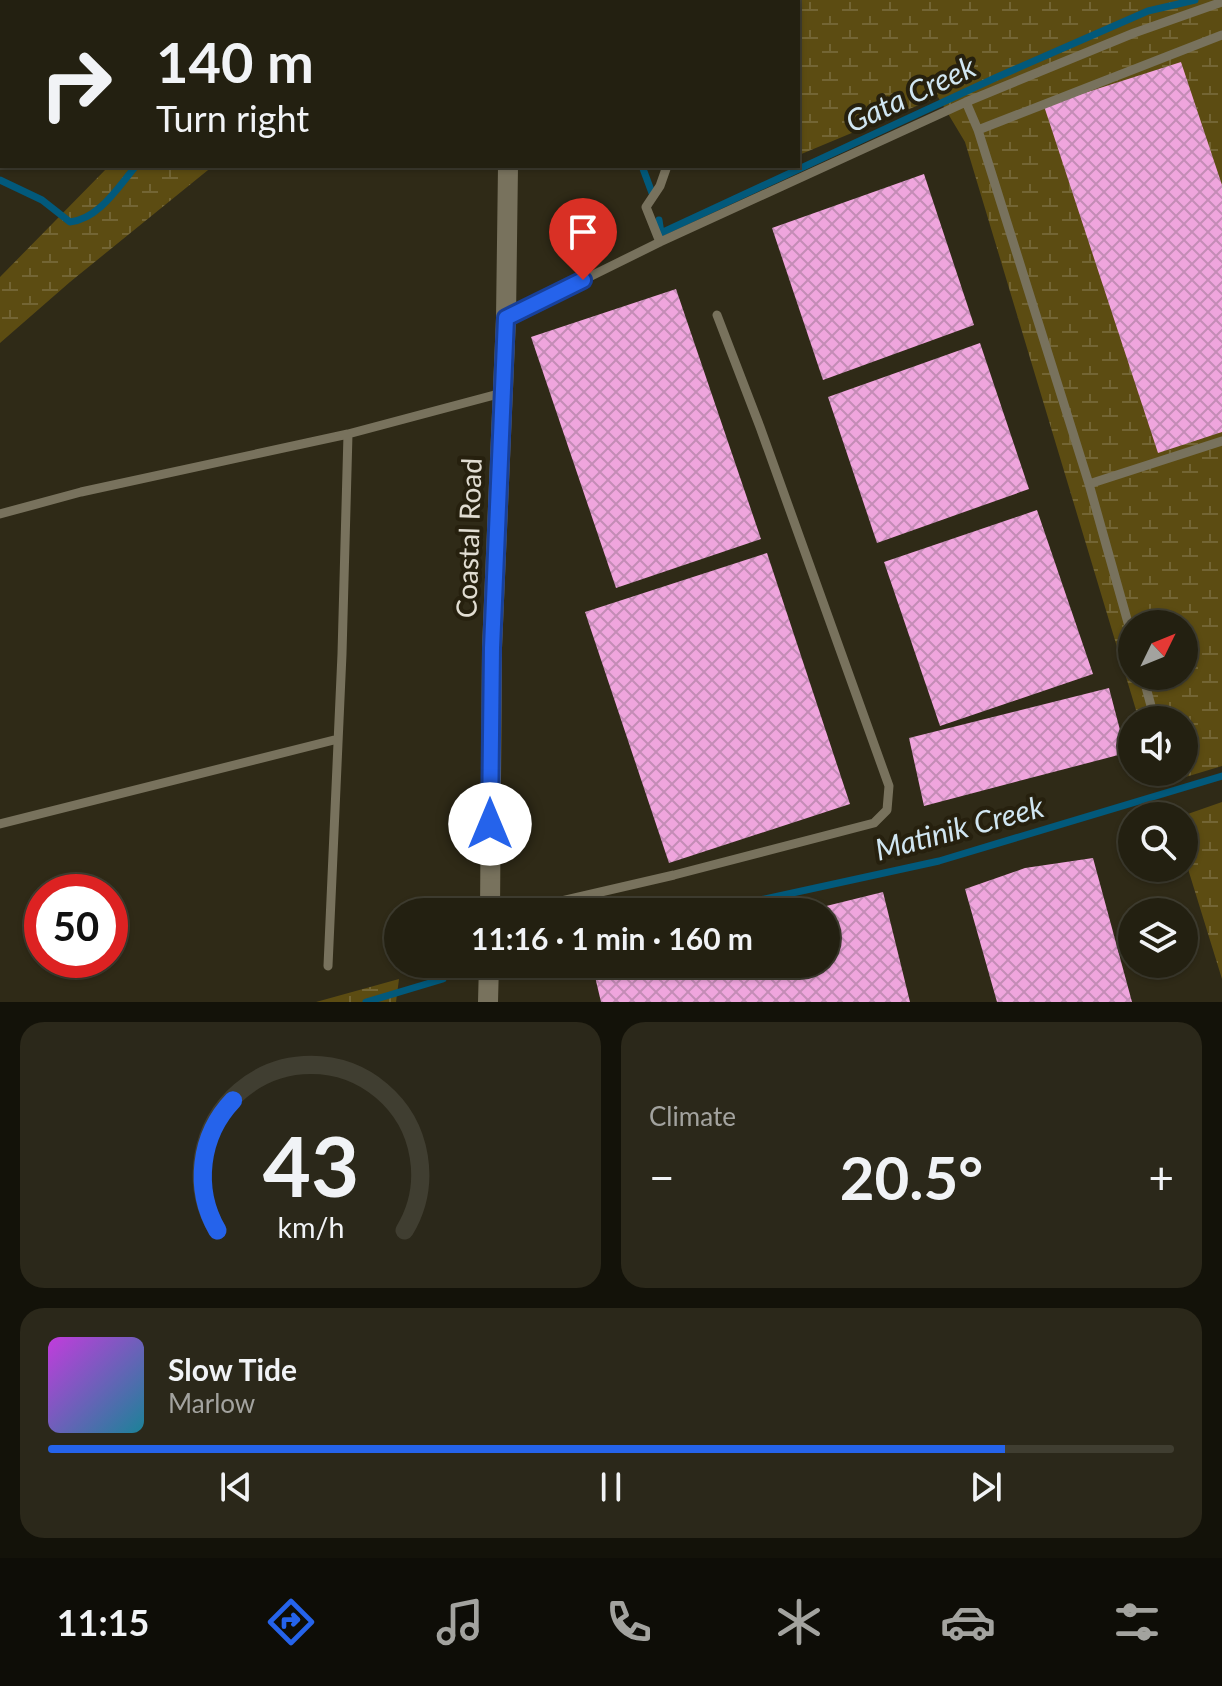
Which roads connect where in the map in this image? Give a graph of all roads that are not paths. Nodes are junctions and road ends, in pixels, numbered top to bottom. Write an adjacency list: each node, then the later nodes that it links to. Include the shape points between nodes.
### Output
1 (1222, 2): 3 (lane)
2 (1222, 35): 4 (lane)
3 (966, 102): 4 (lane); 7 (lane)
4 (978, 130): 13 (lane)
5 (508, 168): 9 (main road, Coastal Road)
6 (666, 168): 7 (lane, via 646,207)
7 (660, 242): 9 (lane)
8 (717, 315): 19 (lane, via 889,786 887,810 874,823)
9 (506, 318): 10 (main road, Coastal Road)
10 (502, 393): 11 (lane); 18 (main road, Coastal Road)
11 (348, 434): 14 (lane); 16 (lane)
12 (1222, 441): 13 (lane)
13 (1089, 484): 15 (lane)
14 (0, 514)
15 (1124, 610)
16 (338, 739): 17 (lane); 20 (lane)
17 (0, 824)
18 (490, 898)
19 (575, 898)
20 (328, 966)
21 (489, 978): 22 (main road)
22 (488, 1002)

